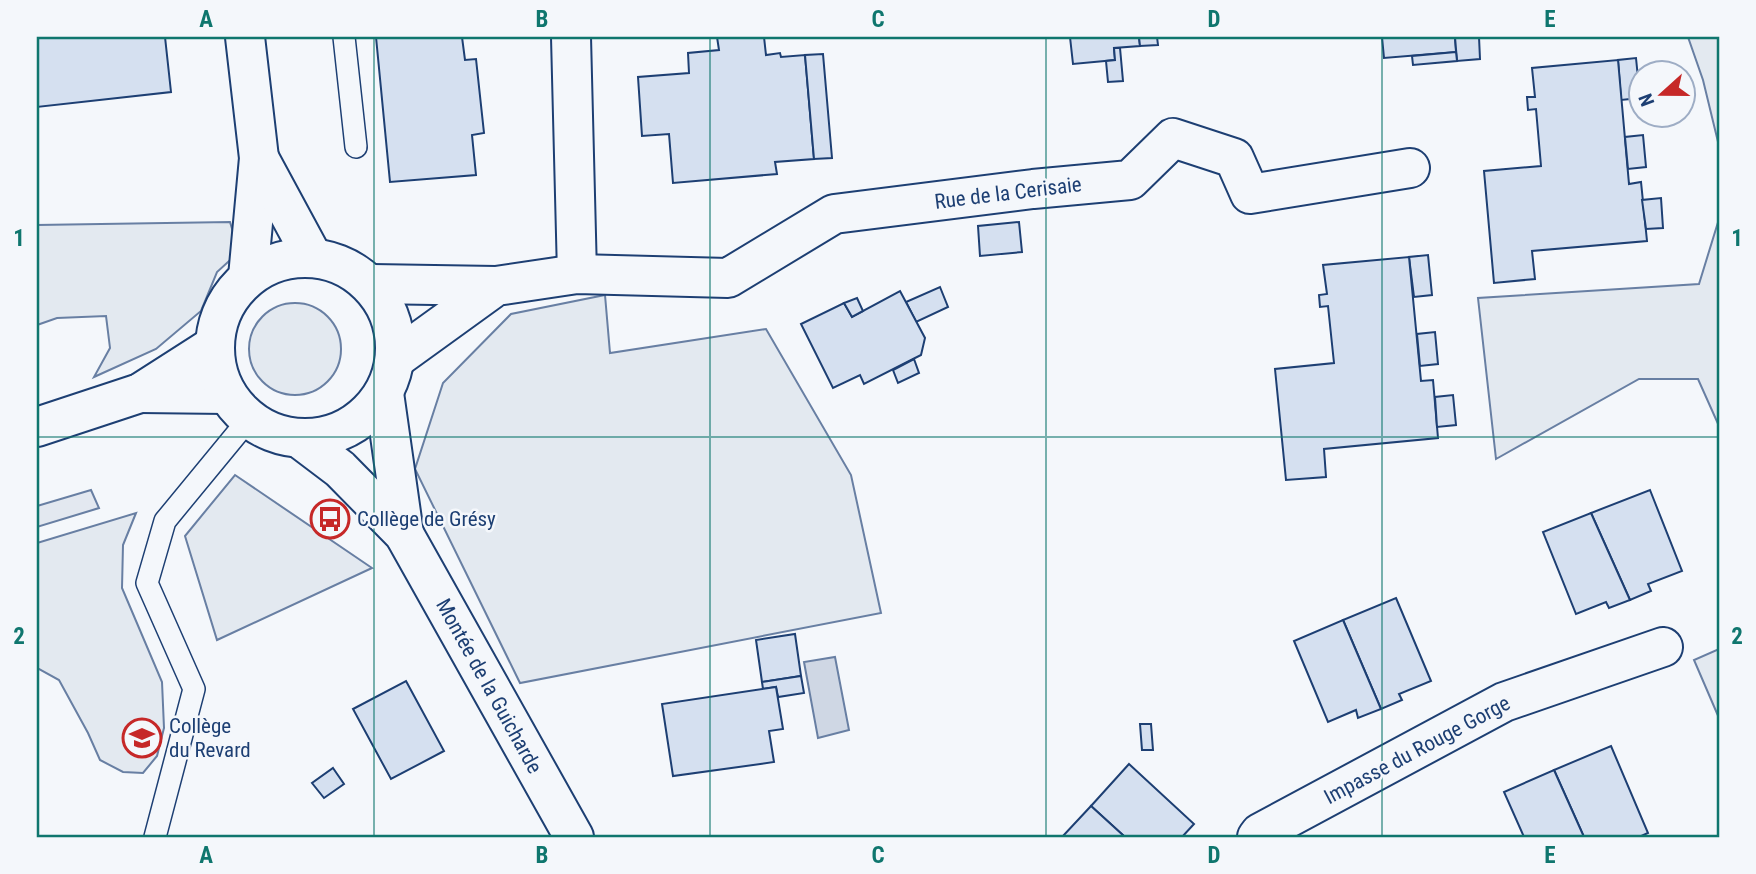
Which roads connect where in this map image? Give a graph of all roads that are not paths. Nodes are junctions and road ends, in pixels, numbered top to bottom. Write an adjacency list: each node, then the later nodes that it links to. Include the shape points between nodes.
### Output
1 (245, 37): 5 (street)
2 (344, 37): 4 (lane)
3 (571, 37): 8 (street)
4 (356, 147)
5 (259, 158): 7 (street); 9 (street)
6 (1410, 168): 8 (street, Rue de la Cerisaie, via 1250,194 1234,158 1173,138 1130,180 834,214 728,278)
7 (313, 258): 9 (street, via 290,259); 10 (street, via 338,264)
8 (577, 274): 11 (street, Rue de la Cerisaie)
9 (248, 278): 12 (street, via 230,297 219,320)
10 (372, 284): 11 (street); 13 (street, via 394,338)
11 (496, 286): 13 (street, Rue de la Cerisaie)
12 (215, 345): 14 (street); 15 (street, via 218,371)
13 (389, 376): 17 (street, via 368,413 348,428); 18 (street, Montée de la Guicharde)
14 (140, 393): 15 (street); 16 (street)
15 (238, 406): 17 (street, via 272,432); 20 (lane, via 165,521 146,583 194,689)
16 (37, 427)
17 (299, 438): 18 (street, Montée de la Guicharde, via 340,469)
18 (404, 534): 21 (street, Montée de la Guicharde)
19 (1663, 647): 22 (street, Impasse du Rouge Gorge, via 1504,702)
20 (155, 837)
21 (573, 837)
22 (1256, 837)

